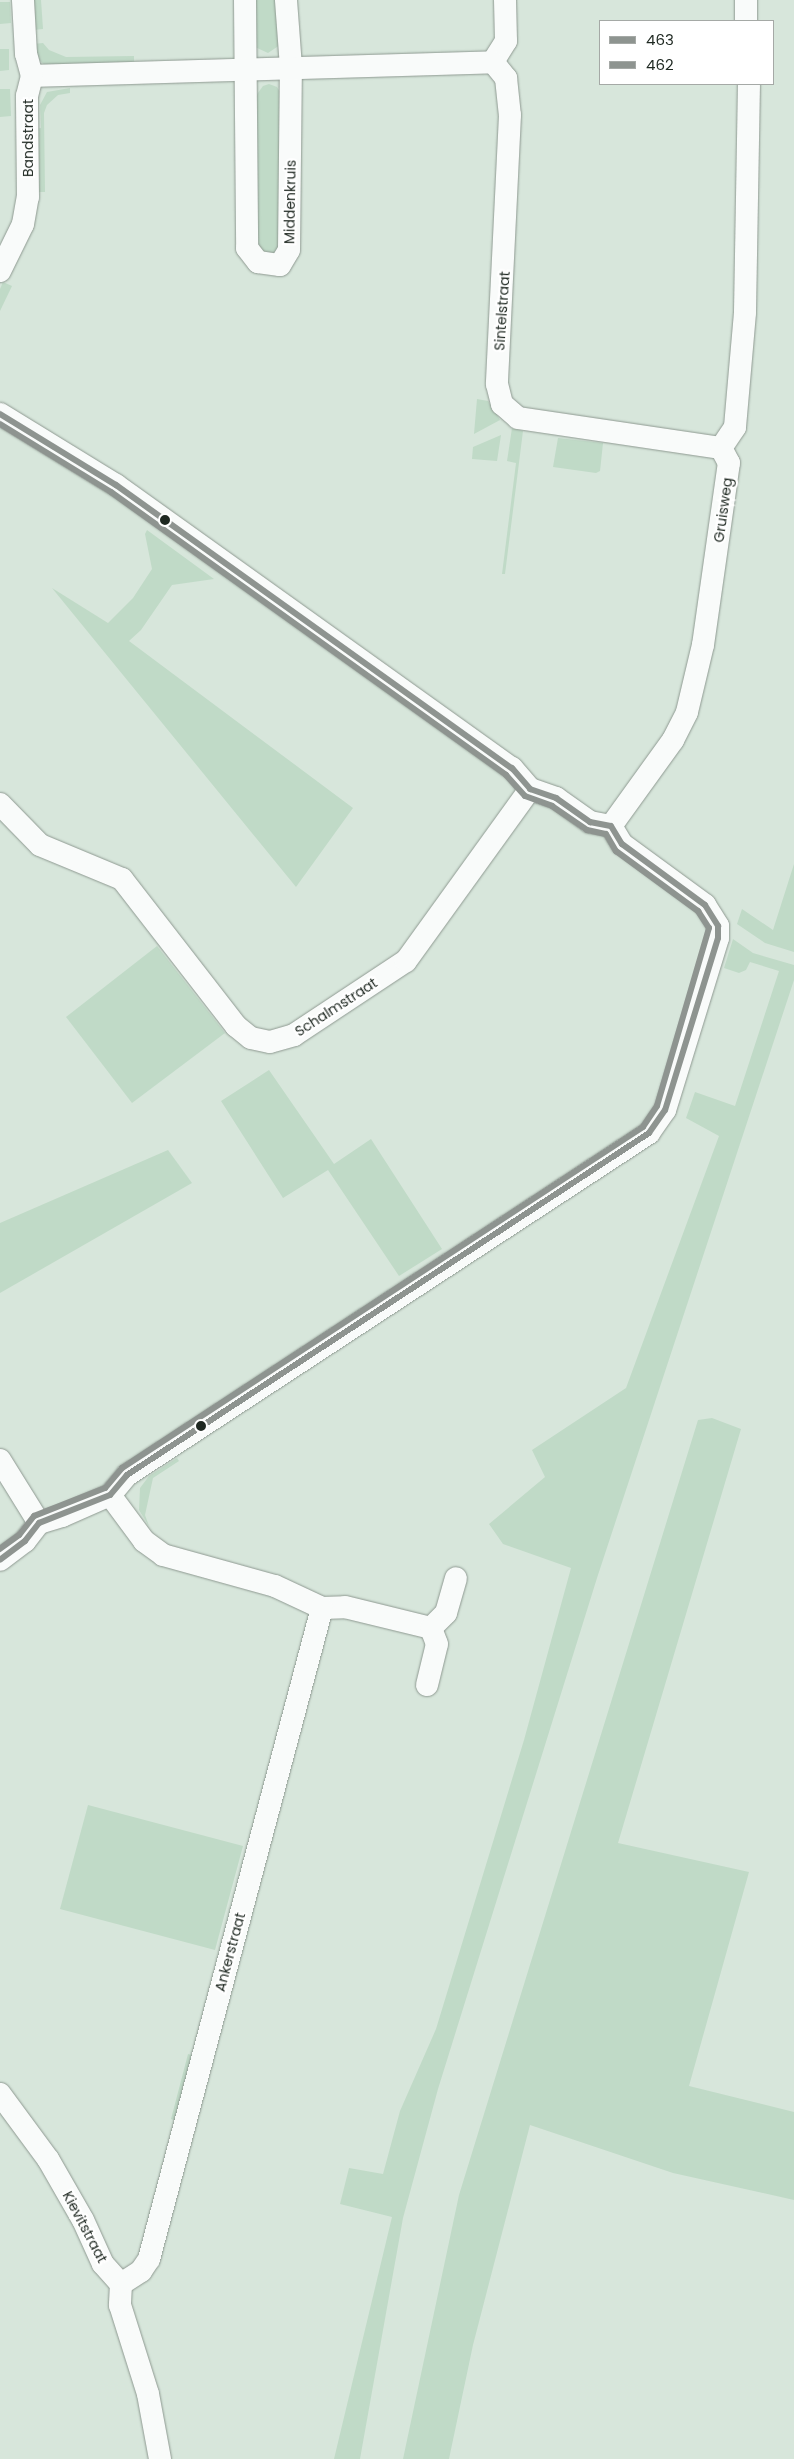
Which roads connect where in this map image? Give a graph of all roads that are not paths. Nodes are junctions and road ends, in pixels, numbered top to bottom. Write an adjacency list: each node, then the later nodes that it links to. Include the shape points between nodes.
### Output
1 (23, 0): 10 (street, Bandstraat, via 26,54)
2 (244, 0): 9 (street, Middenkruis)
3 (286, 0): 8 (street, Middenkruis)
4 (505, 0): 7 (street, via 506,41)
5 (746, 0): 6 (street)
6 (746, 20)
7 (493, 62): 8 (street); 14 (street, Sintelstraat, via 506,78 510,115 497,384 502,404 518,418)
8 (291, 67): 9 (street); 9 (street, Middenkruis, via 289,250 280,264 258,262 247,248)
9 (247, 69): 10 (street)
10 (32, 76): 12 (street, Bandstraat, via 27,96 28,197 22,224)
11 (749, 85): 14 (street, via 745,312 735,427)
12 (0, 271)
13 (0, 414): 15 (street, via 116,485 512,768)
14 (721, 448): 17 (street, Gruisweg, via 729,463 703,645 687,712 673,740)
15 (530, 789): 16 (street, Schalmstraat, via 406,961 294,1035 270,1042 251,1038 236,1026 122,879 40,845); 17 (street, via 556,798 590,822)
16 (0, 804)
17 (611, 826): 19 (street, via 622,844 705,905 718,926 716,951 665,1110 649,1133 127,1476)
18 (0, 1460): 20 (street)
19 (110, 1494): 20 (street, via 62,1516); 23 (street, via 144,1541 163,1555 275,1586)
20 (38, 1522): 21 (street, via 25,1541)
21 (0, 1560)
22 (456, 1578): 24 (street, via 446,1613)
23 (322, 1608): 24 (street, via 345,1607); 27 (street, Ankerstraat, via 149,2259 141,2271)
24 (431, 1628): 25 (street, via 437,1644)
25 (427, 1685)
26 (0, 2094): 27 (street, Kievitstraat, via 48,2160 104,2264)
27 (121, 2284): 28 (street, via 120,2305 148,2394)
28 (160, 2459)

